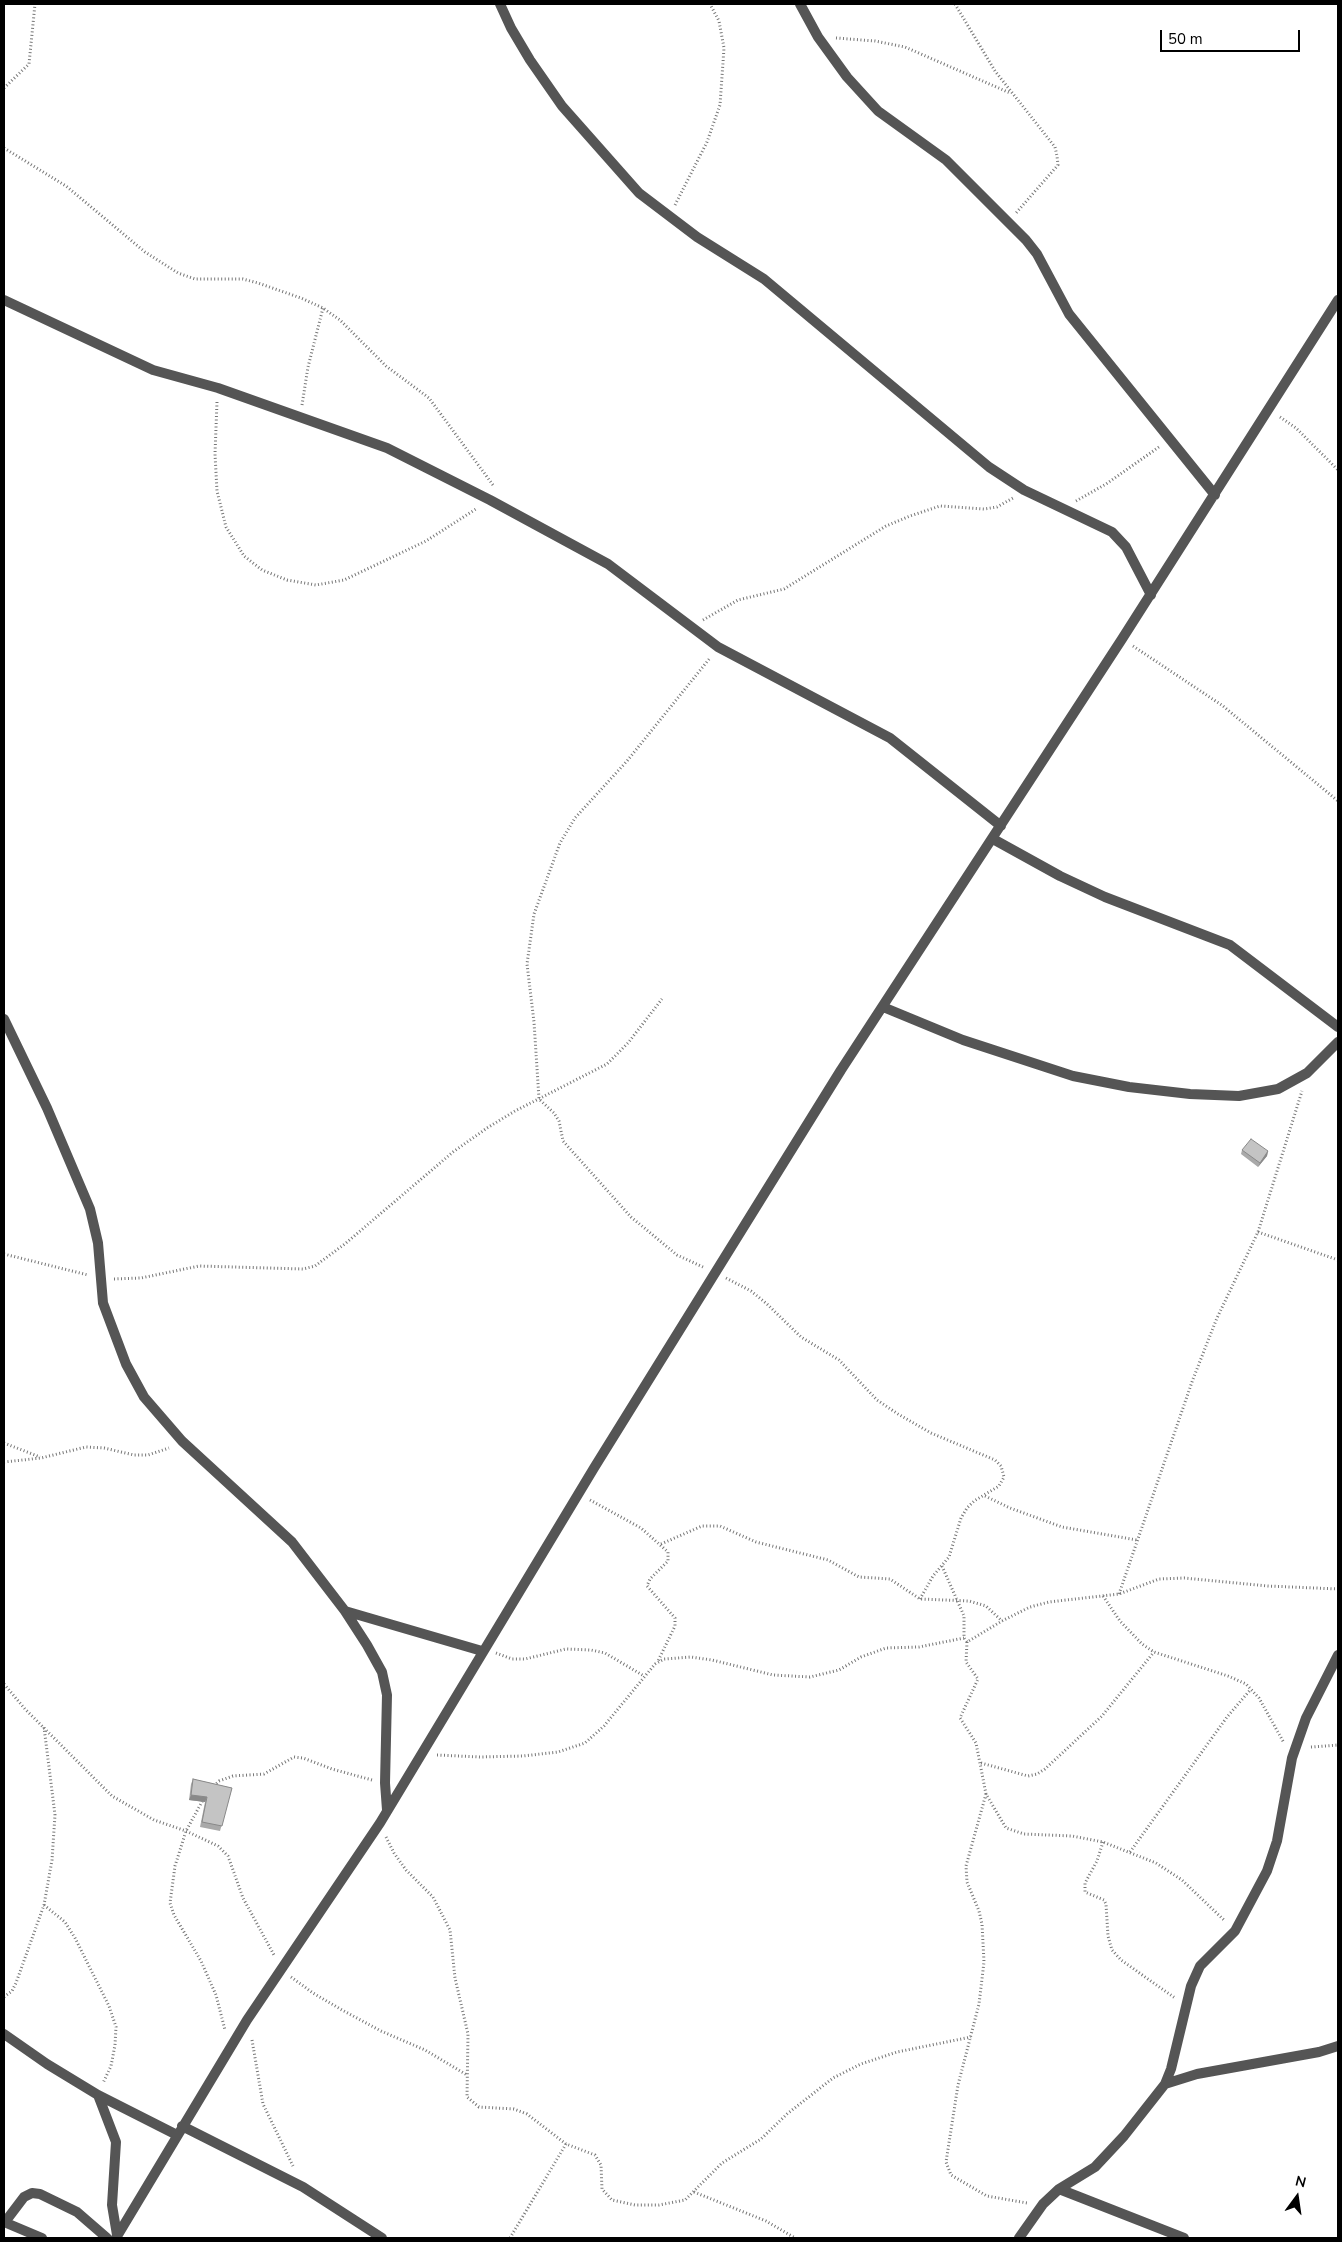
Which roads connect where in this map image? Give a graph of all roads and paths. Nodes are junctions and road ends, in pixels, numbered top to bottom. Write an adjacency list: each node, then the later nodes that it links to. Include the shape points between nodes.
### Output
1 (36, 4): 7 (path, via 28,64)
2 (500, 4): 10 (street, via 530,60 562,106 638,193)
3 (710, 4): 10 (path, via 719,21 724,48 720,105 707,142)
4 (800, 4): 6 (street)
5 (955, 4): 8 (path)
6 (818, 37): 8 (path, via 906,47); 11 (street, via 847,77 878,111 946,160)
7 (4, 88)
8 (1012, 94): 11 (path, via 1055,147 1058,165)
9 (4, 148): 14 (path, via 66,186 145,252 178,273 195,279 243,279)
10 (670, 216): 21 (street, via 764,280 947,434)
11 (1009, 222): 18 (street, via 1037,254 1069,314)
12 (4, 300): 15 (street, via 153,370)
13 (1338, 300): 16 (street)
14 (323, 308): 17 (path, via 308,368); 20 (path, via 340,320 386,366 429,398)
15 (218, 388): 23 (street, via 387,448); 23 (path, via 217,491 226,527 244,556 262,570 287,580 316,585 344,580 426,541)
16 (1270, 410): 19 (path, via 1296,428); 22 (street)
17 (302, 412)
18 (1170, 440): 22 (street); 24 (path, via 1106,484)
19 (1338, 470)
20 (496, 490)
21 (1024, 490): 24 (street); 26 (path, via 997,507 940,506 910,516 886,526 784,589 738,600)
22 (1215, 494): 25 (street)
23 (490, 500): 26 (street, via 608,564)
24 (1065, 507): 25 (street, via 1112,532 1126,547)
25 (1151, 594): 27 (street)
26 (692, 626): 28 (street)
27 (1122, 639): 29 (path, via 1223,706); 30 (street)
28 (718, 647): 30 (street, via 890,738); 38 (path, via 627,761 575,818 560,843 534,914 527,964)
29 (1338, 801)
30 (1001, 826): 31 (street)
31 (993, 839): 33 (street); 35 (street, via 1105,897 1230,945)
32 (662, 999): 38 (path, via 628,1044 607,1064)
33 (883, 1007): 37 (street, via 1015,1058 1073,1076 1129,1087 1239,1096 1278,1089); 42 (street)
34 (4, 1019): 43 (street, via 48,1108 90,1209 98,1243)
35 (1338, 1027)
36 (1338, 1042): 37 (street)
37 (1307, 1074): 39 (path)
38 (539, 1099): 42 (path, via 559,1121 562,1141 631,1217 677,1255); 43 (path, via 487,1128 453,1152 315,1266 303,1269 199,1266 124,1281)
39 (1258, 1232): 41 (path); 50 (path, via 1213,1327)
40 (4, 1254): 43 (path)
41 (1338, 1260)
42 (717, 1273): 48 (street); 49 (path, via 756,1296 801,1337 839,1360 877,1400 931,1433 994,1460 1001,1466 1004,1478 999,1486)
43 (99, 1278): 44 (street, via 103,1303 126,1364 144,1397)
44 (182, 1441): 46 (path, via 148,1455 95,1446); 58 (street, via 292,1542)
45 (4, 1443): 46 (path)
46 (41, 1458): 47 (path)
47 (4, 1462)
48 (578, 1495): 51 (path, via 632,1523); 62 (street)
49 (984, 1496): 50 (path, via 1062,1527); 52 (path, via 967,1508 953,1550)
50 (1137, 1540): 54 (path)
51 (661, 1544): 56 (path, via 702,1526 720,1526 756,1542 828,1560 859,1576 890,1579); 65 (path, via 669,1556 648,1586 676,1622)
52 (942, 1566): 56 (path); 57 (path)
53 (1338, 1589): 54 (path, via 1168,1578)
54 (1119, 1594): 55 (path)
55 (1103, 1596): 59 (path, via 1049,1602); 63 (path, via 1129,1632)
56 (920, 1599): 57 (path)
57 (958, 1601): 59 (path, via 986,1606); 60 (path, via 965,1623)
58 (345, 1611): 62 (street); 74 (street, via 382,1672 387,1695)
59 (1002, 1621): 61 (path)
60 (964, 1638): 61 (path); 65 (path, via 919,1647 886,1648 839,1670 810,1676 773,1675 691,1657)
61 (967, 1642): 73 (path, via 966,1662 978,1679 960,1718 972,1734)
62 (484, 1649): 66 (path, via 512,1659 566,1649 591,1650 604,1653); 72 (street)
63 (1154, 1652): 68 (path, via 1240,1680); 73 (path, via 1102,1716 1045,1769 1028,1776)
64 (1338, 1656): 71 (street, via 1306,1718)
65 (658, 1661): 66 (path)
66 (644, 1676): 72 (path, via 604,1726 585,1743 558,1752 523,1756)
67 (4, 1684): 69 (path)
68 (1252, 1689): 71 (path); 80 (path, via 1227,1717)
69 (44, 1727): 78 (path, via 112,1796 154,1820); 81 (path, via 55,1815)
70 (1338, 1745): 71 (path)
71 (1294, 1753): 82 (street, via 1277,1841 1267,1871)
72 (422, 1754): 76 (street)
73 (981, 1763): 75 (path)
74 (384, 1783): 76 (street); 78 (path, via 294,1757 264,1774 233,1776 219,1782 207,1792)
75 (986, 1794): 79 (path, via 1006,1828 1013,1832 1072,1836); 88 (path, via 966,1866 967,1882 982,1924 984,1962)
76 (387, 1810): 77 (street)
77 (380, 1823): 83 (street); 91 (path, via 394,1853 433,1897 450,1930 455,1978 468,2034)
78 (186, 1831): 83 (path, via 218,1846 228,1856 243,1898); 90 (path, via 174,1866 170,1903 216,1995)
79 (1103, 1842): 80 (path); 85 (path, via 1083,1889 1106,1904 1112,1950)
80 (1130, 1852): 82 (path, via 1156,1863 1182,1880)
81 (44, 1905): 84 (path, via 16,1983); 93 (path, via 65,1922 75,1938 116,2026 111,2066)
82 (1235, 1931): 85 (street, via 1200,1966)
83 (282, 1969): 86 (street); 91 (path, via 342,2010 425,2050)
84 (4, 1997)
85 (1185, 2006): 92 (street)
86 (247, 2020): 90 (street); 96 (path, via 265,2110)
87 (4, 2034): 93 (street)
88 (971, 2037): 98 (path, via 896,2052 860,2064 833,2078 807,2096 761,2139 722,2163); 99 (path, via 958,2085 947,2169 961,2182 987,2196)
89 (1338, 2046): 92 (street, via 1197,2074)
90 (230, 2048): 94 (street)
91 (467, 2075): 95 (path, via 467,2097 472,2103 479,2107 514,2109 527,2114)
92 (1165, 2084): 97 (street, via 1095,2167)
93 (98, 2094): 94 (street); 101 (street, via 116,2142 112,2205)
94 (180, 2130): 96 (street); 101 (street)
95 (566, 2144): 98 (path, via 598,2158 602,2189 612,2200 635,2205 659,2205 685,2200); 104 (path)
96 (303, 2187): 103 (street)
97 (1059, 2189): 99 (street); 107 (street)
98 (694, 2192): 105 (path, via 766,2221)
99 (1043, 2204): 106 (street)
100 (4, 2222): 101 (street, via 24,2197 40,2194 77,2212); 102 (street)
101 (114, 2237)
102 (42, 2238)
103 (382, 2238)
104 (510, 2238)
105 (795, 2238)
106 (1019, 2238)
107 (1184, 2238)

